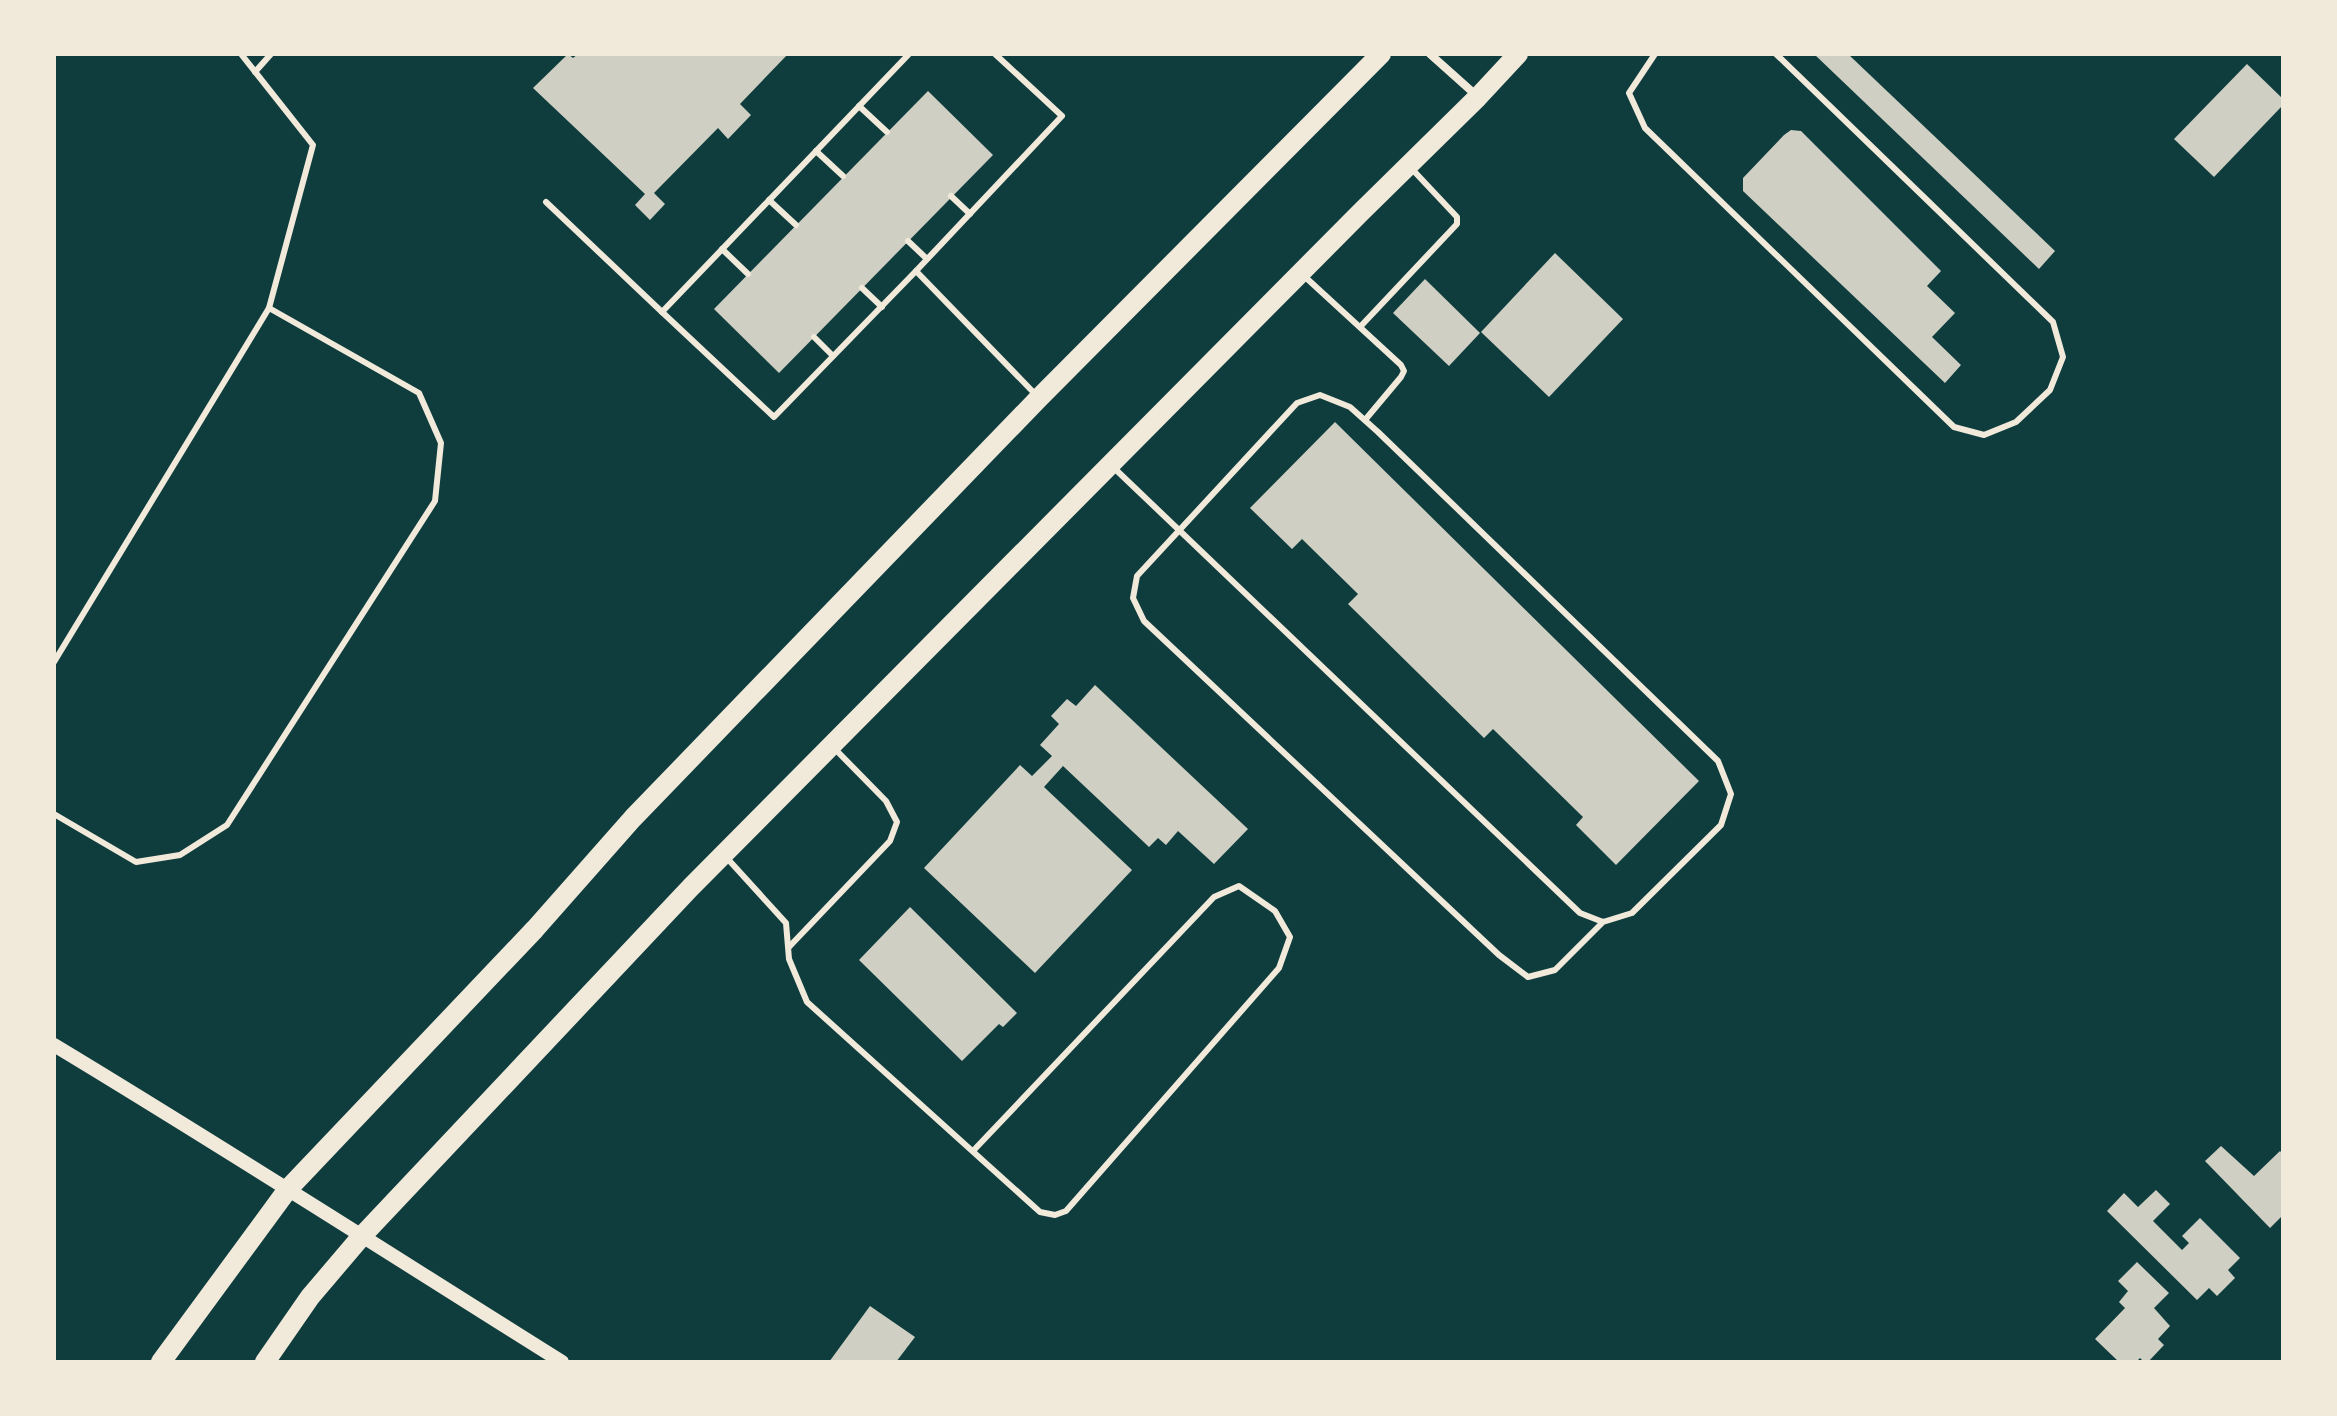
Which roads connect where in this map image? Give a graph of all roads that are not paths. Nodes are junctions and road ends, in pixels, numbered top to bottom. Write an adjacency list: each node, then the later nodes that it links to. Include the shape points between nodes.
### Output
1 (241, 54): 10 (lane)
2 (271, 54): 10 (lane)
3 (909, 54): 12 (lane)
4 (995, 54): 20 (lane, via 1062,116)
5 (1381, 54): 35 (main road)
6 (1430, 54): 11 (street)
7 (1518, 54): 11 (main road)
8 (1655, 54): 9 (lane, via 1629,93 1645,128 1954,427 1984,435 2016,422 2050,390 2063,357 2053,322)
9 (1776, 54)
10 (255, 72): 30 (lane, via 313,145)
11 (1478, 97): 15 (main road)
12 (859, 106): 13 (lane); 14 (lane)
13 (887, 132)
14 (816, 151): 16 (lane); 18 (lane)
15 (1408, 165): 26 (main road); 32 (lane, via 1457,217 1457,224)
16 (843, 176)
17 (951, 196): 20 (lane)
18 (769, 200): 21 (lane); 23 (lane)
19 (546, 202): 31 (lane)
20 (970, 214): 24 (lane)
21 (796, 225)
22 (908, 241): 24 (lane)
23 (722, 249): 27 (lane); 31 (lane)
24 (927, 259): 25 (lane)
25 (916, 271): 29 (lane); 35 (lane)
26 (1301, 273): 32 (lane); 37 (main road)
27 (748, 274)
28 (862, 288): 29 (lane)
29 (882, 307): 34 (lane)
30 (269, 308): 39 (lane); 41 (lane, via 419,393 441,443 435,501 227,825 180,855 136,862)
31 (662, 312): 34 (lane, via 774,417)
32 (1360, 327): 36 (lane, via 1404,371)
33 (814, 337): 34 (lane)
34 (833, 356)
35 (1039, 398): 47 (main road, via 633,818)
36 (1365, 420): 38 (lane, via 1350,407 1320,395 1297,403); 43 (lane, via 1718,761 1731,794 1721,825 1632,913)
37 (1110, 464): 38 (lane); 40 (main road)
38 (1180, 531): 43 (lane, via 1580,913); 43 (lane, via 1137,576 1133,598 1144,621 1499,955 1528,977 1555,970)
39 (54, 662)
40 (831, 746): 42 (main road); 44 (lane, via 886,801 897,822 890,841)
41 (54, 814)
42 (724, 854): 44 (lane, via 786,923); 48 (main road)
43 (1603, 922)
44 (788, 947): 46 (lane, via 807,1002)
45 (54, 1045): 47 (street)
46 (973, 1151): 46 (lane, via 1040,1212 1066,1211 1279,968 1290,937 1275,911 1239,886 1214,897)
47 (288, 1189): 48 (street); 49 (main road)
48 (361, 1237): 50 (main road); 51 (street)
49 (161, 1362)
50 (265, 1362)
51 (562, 1362)

